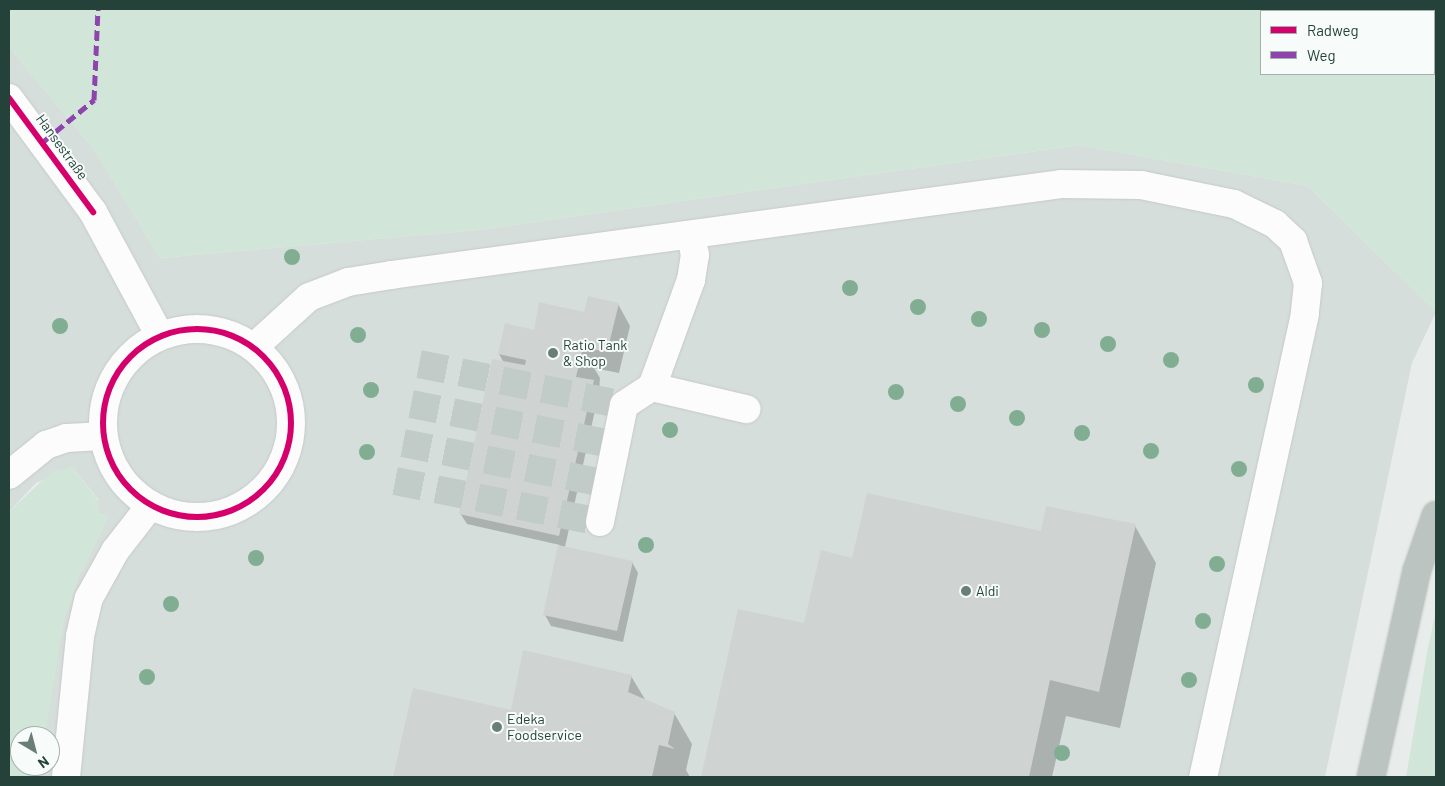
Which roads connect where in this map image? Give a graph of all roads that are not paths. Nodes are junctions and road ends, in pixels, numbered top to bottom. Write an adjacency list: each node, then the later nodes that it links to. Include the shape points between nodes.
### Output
1 (9, 98): 3 (street, Hansestraße, via 93,212)
2 (691, 236): 4 (street, via 348,282 309,297); 5 (street, via 695,255 691,280); 13 (street, via 1061,184 1141,186 1234,204 1276,224 1293,241 1308,284 1305,314)
3 (160, 336): 4 (street, via 196,329 217,330); 7 (street, via 120,370 108,391)
4 (254, 347): 9 (street, via 276,370 289,399 292,430 284,461 267,488 242,507 227,512 180,517)
5 (652, 388): 6 (street); 11 (street, via 624,405)
6 (746, 409)
7 (102, 436): 8 (street, via 66,438 46,445); 9 (street, via 112,466 128,489)
8 (9, 475)
9 (150, 506): 12 (street, via 115,551 90,598 80,636)
10 (1436, 515): 14 (highway, via 1417,570)
11 (600, 522)
12 (66, 777)
13 (1203, 777)
14 (1371, 777)

